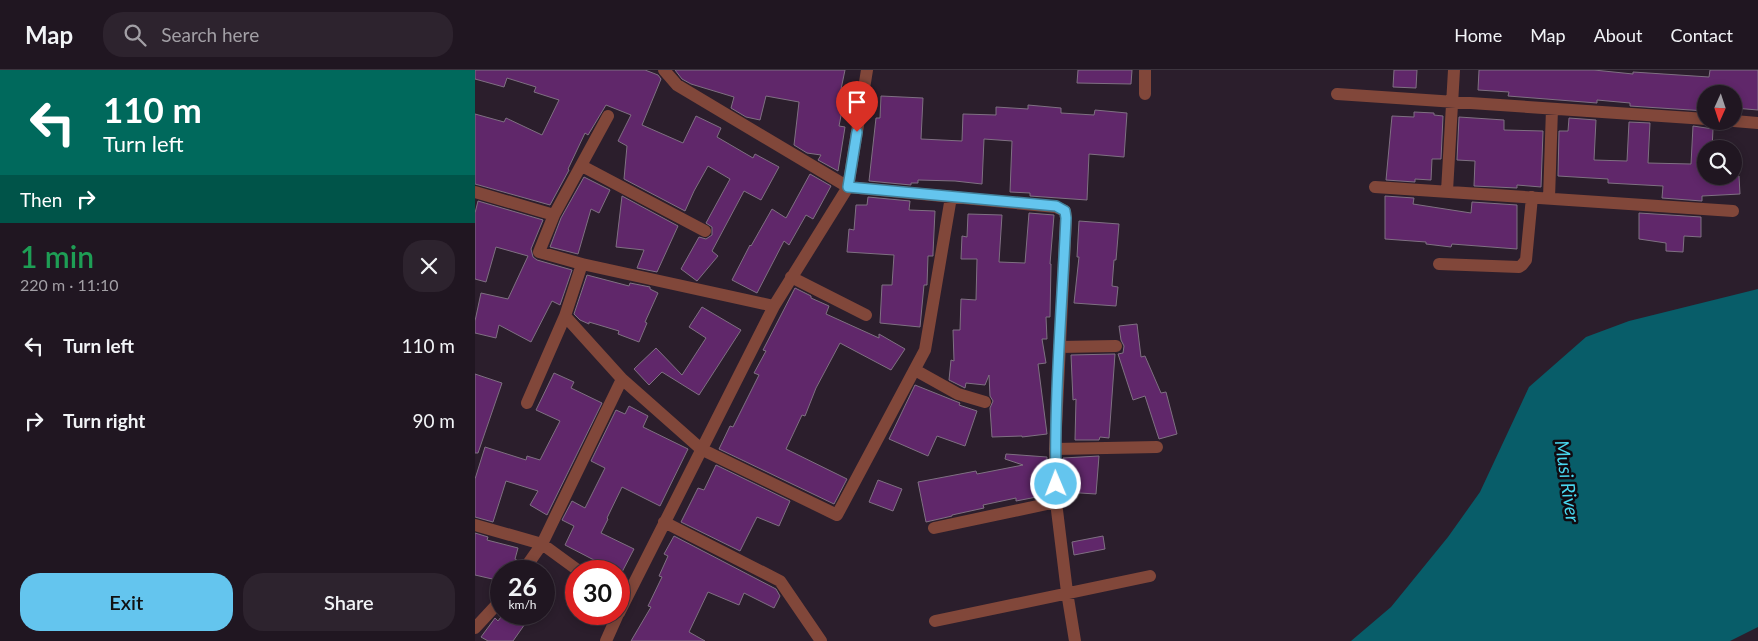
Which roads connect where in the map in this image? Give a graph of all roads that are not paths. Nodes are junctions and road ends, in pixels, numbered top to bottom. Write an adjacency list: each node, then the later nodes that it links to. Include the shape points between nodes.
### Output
1 (664, 70): 14 (street, via 677,85)
2 (867, 70): 14 (street)
3 (1145, 70): 5 (street)
4 (1455, 70): 7 (street)
5 (1145, 94)
6 (1337, 94): 7 (street)
7 (1451, 102): 8 (street); 16 (street)
8 (1552, 109): 10 (street); 20 (street)
9 (607, 116): 13 (street)
10 (1697, 118)
11 (1743, 122): 12 (street)
12 (1758, 123)
13 (582, 166): 22 (street); 23 (street)
14 (848, 187): 18 (street); 26 (street)
15 (1375, 187): 16 (street)
16 (1447, 190): 19 (street)
17 (475, 192): 22 (street)
18 (951, 197): 31 (street, via 1056,206 1065,211); 32 (street, via 925,350)
19 (1532, 197): 20 (street); 25 (street, via 1526,260 1522,265)
20 (1549, 198): 21 (street)
21 (1733, 210)
22 (554, 215): 24 (street, via 539,252)
23 (705, 231)
24 (582, 264): 27 (street); 29 (street)
25 (1439, 264)
26 (791, 277): 27 (street); 28 (street)
27 (774, 306): 37 (street)
28 (866, 315)
29 (565, 316): 33 (street); 35 (street)
30 (1116, 346): 31 (street)
31 (1059, 347): 38 (street)
32 (915, 370): 34 (street, via 959,394); 37 (street, via 837,515)
33 (622, 378): 37 (street); 43 (street)
34 (985, 402)
35 (527, 403)
36 (1157, 447): 38 (street)
37 (701, 449): 40 (street)
38 (1055, 449): 39 (street)
39 (1056, 502): 42 (street); 48 (street)
40 (664, 522): 47 (street); 54 (street, via 780,581)
41 (475, 525): 43 (street)
42 (933, 528)
43 (542, 544): 44 (street); 45 (street)
44 (531, 560)
45 (565, 561)
46 (1150, 576): 48 (street)
47 (630, 588)
48 (1067, 592): 50 (street); 55 (street)
49 (490, 612): 52 (street)
50 (935, 621)
51 (614, 625): 53 (street)
52 (475, 628)
53 (609, 640)
54 (821, 641)
55 (1075, 641)

